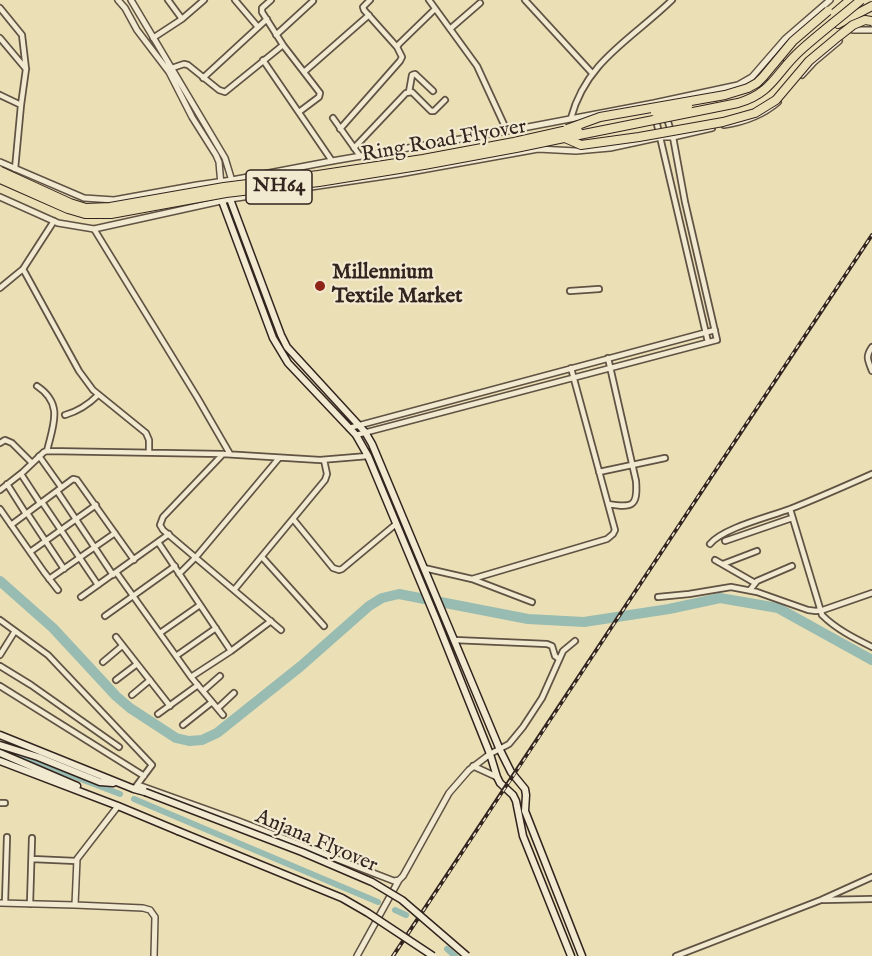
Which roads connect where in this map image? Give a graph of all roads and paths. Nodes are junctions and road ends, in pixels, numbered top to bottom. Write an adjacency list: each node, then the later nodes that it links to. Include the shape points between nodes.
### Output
1 (118, 0): 64 (street, via 169,72 216,155)
2 (131, 0): 32 (street)
3 (168, 0): 22 (street)
4 (204, 0): 22 (street)
5 (235, 0): 26 (street)
6 (271, 0): 23 (street, via 262,8)
7 (370, 0): 21 (street, via 363,7)
8 (429, 0): 20 (street)
9 (525, 0): 39 (street)
10 (672, 0): 39 (street)
11 (830, 0): 45 (street, via 785,39 752,77 738,85)
12 (844, 0): 53 (highway, bridge, via 793,41 764,77 748,88 600,117)
13 (850, 0): 53 (highway, bridge, via 794,47 755,89 736,98 600,122)
14 (855, 0): 53 (highway, Ring Road Flyover / NH64, bridge, via 797,47 766,84 749,95)
15 (861, 0): 53 (highway, Ring Road Flyover / NH64, bridge, via 800,51 769,87 750,100)
16 (313, 1): 30 (street)
17 (480, 3): 27 (street)
18 (872, 7): 25 (street); 53 (highway, bridge, via 838,24 794,63 770,93 755,102 737,109 603,135)
19 (0, 8): 37 (street, via 22,35)
20 (435, 9): 27 (street); 34 (street)
21 (369, 15): 34 (street); 38 (street)
22 (182, 19): 32 (street)
23 (267, 19): 26 (street); 30 (street)
24 (872, 21): 25 (highway, bridge)
25 (859, 22): 28 (street); 53 (highway, bridge, via 809,61 776,100 755,112 723,122 581,144)
26 (258, 27): 40 (street)
27 (450, 29): 52 (street, via 477,66)
28 (853, 30): 29 (street); 54 (street, via 814,62 777,104 760,115)
29 (872, 30)
30 (276, 35): 33 (street)
31 (0, 38): 37 (street)
32 (153, 38): 36 (street)
33 (283, 45): 35 (street); 38 (street)
34 (397, 47): 51 (street, via 402,54 400,61)
35 (263, 60): 40 (street, via 225,92); 48 (street)
36 (172, 68): 40 (street, via 184,64); 63 (street, via 225,158)
37 (26, 69): 47 (street)
38 (304, 72): 48 (street, via 320,93)
39 (592, 73): 50 (street)
40 (203, 78)
41 (433, 91): 42 (street, via 415,74 410,78)
42 (409, 92): 44 (street, via 431,111); 56 (street)
43 (0, 95): 47 (street)
44 (445, 100)
45 (662, 101): 46 (street); 54 (street)
46 (652, 103): 50 (street); 55 (street)
47 (21, 105): 60 (street)
48 (299, 112): 58 (street)
49 (333, 118): 51 (street)
50 (571, 118): 52 (street)
51 (340, 129): 56 (street)
52 (507, 131): 57 (street)
53 (563, 134): 61 (highway, Ring Road Flyover / NH64, bridge, via 110,207 86,208 70,203); 62 (highway, Ring Road Flyover / NH64, bridge, via 516,148 424,165 111,214 85,214 68,209)
54 (673, 137): 55 (street); 74 (street)
55 (662, 138): 66 (street, via 576,151 538,149); 75 (street)
56 (354, 148): 57 (street)
57 (360, 156): 58 (street)
58 (332, 161): 63 (street)
59 (0, 162): 60 (street)
60 (15, 169): 64 (street, via 84,198 114,200)
61 (0, 171)
62 (0, 178)
63 (232, 180): 64 (street); 66 (street)
64 (221, 181): 67 (street)
65 (0, 197): 68 (street)
66 (230, 199): 67 (street); 86 (main road, via 281,335)
67 (222, 201): 69 (street); 87 (main road, via 280,351)
68 (54, 221): 69 (street); 70 (street)
69 (94, 229): 94 (street)
70 (23, 270): 71 (street); 84 (street, via 79,371)
71 (0, 288)
72 (600, 289): 73 (street)
73 (570, 291)
74 (715, 330): 75 (street); 76 (street, via 717,340)
75 (706, 332): 76 (street); 78 (street)
76 (708, 342): 80 (street)
77 (872, 347): 81 (street, via 868,359)
78 (608, 358): 79 (street); 80 (street)
79 (571, 368): 82 (street); 86 (street)
80 (611, 368): 82 (street); 101 (street)
81 (872, 371)
82 (574, 378): 88 (street); 102 (street)
83 (37, 386): 91 (street, via 55,410)
84 (98, 395): 85 (street, via 84,408); 92 (street, via 146,434)
85 (65, 415)
86 (359, 425): 87 (street); 88 (main road)
87 (349, 428): 89 (main road)
88 (365, 432): 89 (street); 138 (main road)
89 (356, 435): 96 (main road)
90 (0, 442): 100 (street, via 12,443)
91 (47, 451): 92 (street); 95 (street)
92 (149, 452): 93 (street)
93 (222, 454): 94 (street); 121 (street, via 163,517 160,525)
94 (230, 454): 97 (street)
95 (39, 456): 100 (street); 106 (street)
96 (368, 456): 99 (street); 117 (main road)
97 (279, 457): 99 (street); 129 (street)
98 (665, 458): 101 (street)
99 (324, 460): 115 (street, via 325,480)
100 (32, 463): 103 (street)
101 (632, 465): 102 (street); 109 (street, via 636,499 628,506)
102 (599, 472): 109 (street)
103 (21, 474): 105 (street); 108 (street)
104 (872, 474): 112 (street)
105 (7, 484): 107 (street); 113 (street)
106 (59, 489): 108 (street); 110 (street, via 77,480); 116 (street)
107 (0, 490)
108 (41, 502): 113 (street); 119 (street)
109 (608, 504): 142 (street, via 615,530 607,539)
110 (96, 505): 116 (street); 120 (street)
111 (0, 509): 118 (street)
112 (790, 509): 114 (street); 125 (street, via 724,533)
113 (27, 513): 118 (street); 122 (street)
114 (792, 518): 123 (street); 154 (street)
115 (293, 519): 117 (street, via 333,568 339,570); 130 (street)
116 (76, 520): 119 (street); 126 (street)
117 (396, 524): 197 (main road)
118 (11, 525): 128 (street)
119 (61, 531): 122 (street); 131 (street)
120 (115, 533): 126 (street); 132 (street)
121 (169, 534): 124 (street); 129 (street)
122 (46, 541): 128 (street); 137 (street)
123 (725, 541)
124 (158, 542): 132 (street); 135 (street)
125 (710, 544)
126 (94, 548): 131 (street); 139 (street)
127 (757, 551): 134 (street)
128 (30, 552): 141 (street)
129 (196, 557): 140 (street); 146 (street)
130 (262, 557): 146 (street); 158 (street)
131 (80, 558): 137 (street); 144 (street)
132 (134, 560): 139 (street)
133 (715, 560): 134 (street)
134 (723, 564): 143 (street)
135 (175, 566): 140 (street); 149 (street)
136 (792, 566): 143 (street)
137 (64, 569): 141 (street)
138 (425, 570): 142 (street); 164 (main road)
139 (114, 574): 144 (street); 149 (street)
140 (179, 574): 153 (street)
141 (49, 579): 145 (street)
142 (472, 579): 152 (street)
143 (755, 582): 147 (street)
144 (99, 585): 150 (street)
145 (58, 590)
146 (234, 590): 157 (street)
147 (750, 590): 151 (street, via 731,587); 154 (street)
148 (872, 593): 154 (street)
149 (133, 596): 155 (street); 162 (street)
150 (81, 597)
151 (658, 597)
152 (532, 602)
153 (200, 605): 159 (street); 162 (street)
154 (820, 611): 169 (street, via 832,625)
155 (105, 616)
156 (0, 620): 161 (street)
157 (271, 621): 160 (street); 170 (street)
158 (324, 626)
159 (216, 628): 170 (street); 172 (street)
160 (281, 630)
161 (15, 631): 167 (street); 200 (street, via 52,659 152,765)
162 (160, 633): 172 (street)
163 (116, 637): 168 (street)
164 (454, 640): 173 (street, via 547,644); 195 (main road)
165 (0, 641): 167 (street)
166 (575, 641): 173 (street)
167 (6, 646): 171 (street)
168 (122, 646): 174 (street); 175 (street)
169 (872, 646)
170 (231, 651): 177 (street)
171 (0, 656)
172 (176, 656): 177 (street)
173 (559, 659): 195 (street, via 542,698 510,744)
174 (103, 662)
175 (137, 664): 179 (street); 180 (street)
176 (0, 666): 194 (street)
177 (191, 676): 181 (street)
178 (220, 676): 183 (street)
179 (116, 680)
180 (150, 680): 185 (street); 187 (street)
181 (198, 685): 183 (street); 187 (street)
182 (0, 686): 200 (street)
183 (203, 691): 186 (street)
184 (234, 693): 188 (street)
185 (132, 695)
186 (212, 702): 188 (street); 191 (street)
187 (170, 705): 189 (street)
188 (218, 708): 190 (street)
189 (158, 714)
190 (223, 715)
191 (183, 725)
192 (0, 735): 202 (main road)
193 (0, 745): 202 (main road, via 100,782)
194 (119, 747)
195 (500, 750): 197 (street); 222 (main road, via 525,789 525,811)
196 (0, 753): 204 (main road)
197 (490, 754): 199 (street); 201 (main road)
198 (0, 761): 204 (main road)
199 (473, 766): 201 (street); 211 (street, via 449,793)
200 (144, 776): 203 (street)
201 (497, 777): 221 (main road, via 516,801 523,836)
202 (122, 785): 203 (main road, Anjana Flyover)
203 (134, 789): 211 (street, via 141,786 390,880); 220 (main road, Anjana Flyover, bridge, via 372,882 402,900)
204 (110, 803): 205 (main road, Anjana Flyover)
205 (118, 806): 209 (street); 219 (main road, Anjana Flyover, bridge, via 342,898)
206 (7, 837): 214 (street)
207 (32, 838): 208 (street)
208 (32, 859): 209 (street); 215 (street)
209 (76, 861): 216 (street)
210 (872, 877): 213 (street)
211 (399, 880): 218 (street)
212 (872, 899): 213 (street)
213 (821, 900): 223 (street)
214 (2, 903): 215 (street)
215 (30, 904): 216 (street)
216 (75, 905): 217 (street, via 150,910 155,916)
217 (154, 956)
218 (357, 956)
219 (433, 956)
220 (467, 956)
221 (571, 956)
222 (582, 956)
223 (676, 956)

